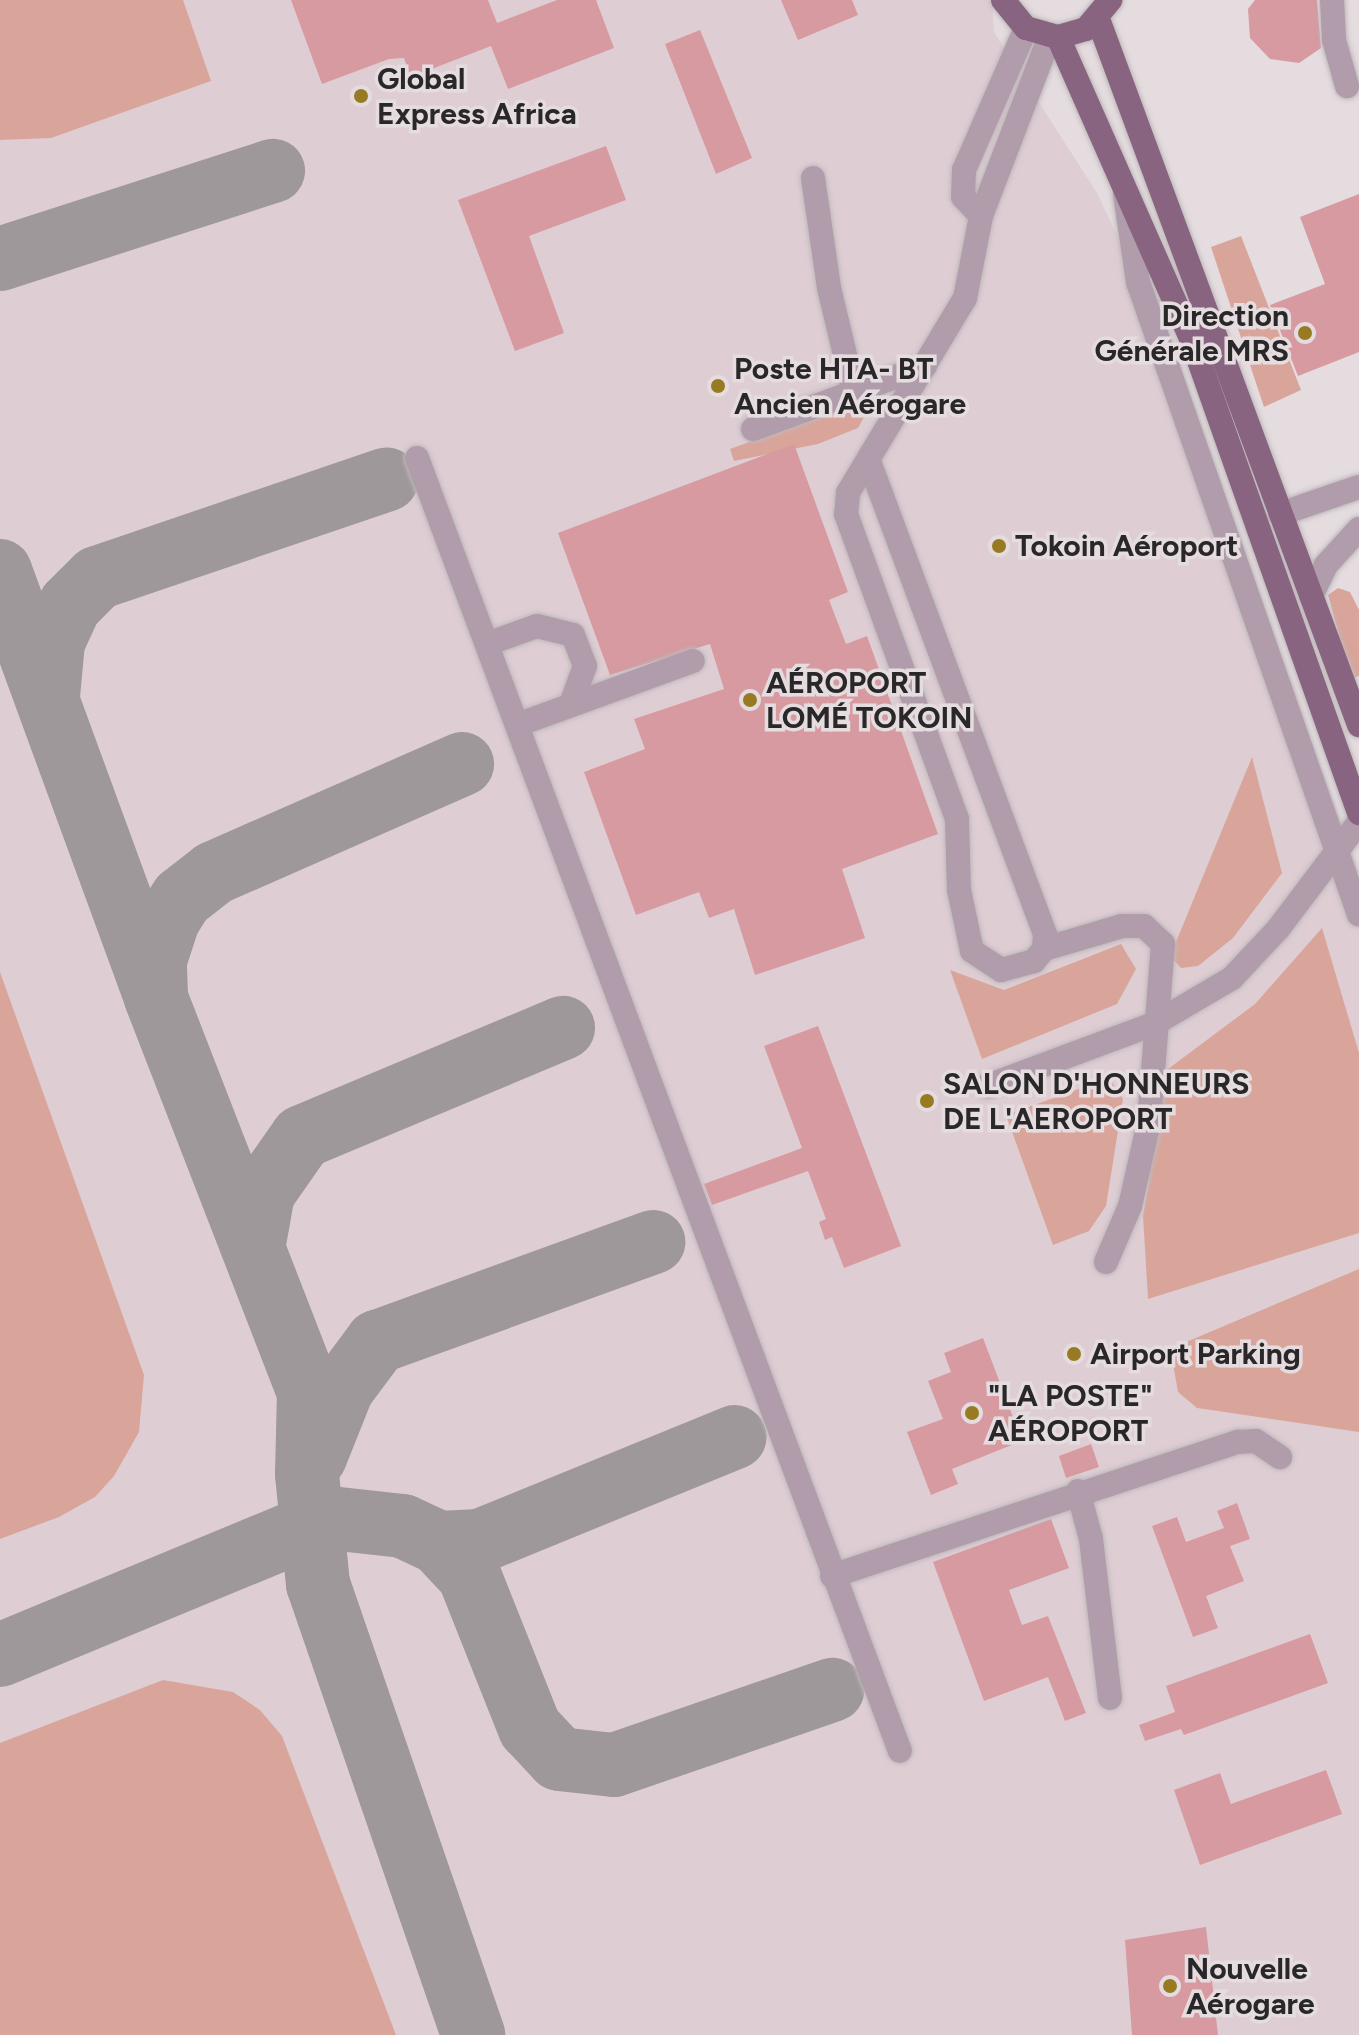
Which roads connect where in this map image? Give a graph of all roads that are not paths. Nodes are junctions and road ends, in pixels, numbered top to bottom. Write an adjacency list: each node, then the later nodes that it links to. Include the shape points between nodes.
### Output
1 (1003, 0): 4 (main road)
2 (1332, 0): 6 (lane, via 1334,40)
3 (1104, 10): 5 (main road); 16 (main road)
4 (1026, 28): 5 (main road); 9 (lane, via 964,170 963,197)
5 (1054, 36): 7 (main road); 9 (lane)
6 (1347, 86)
7 (1122, 172): 25 (main road, via 1191,338); 29 (lane, via 1138,282)
8 (813, 178): 11 (lane, via 829,288)
9 (981, 216): 10 (lane, via 965,298)
10 (925, 366): 11 (lane); 14 (lane)
11 (854, 392): 12 (lane)
12 (753, 429)
13 (417, 458): 21 (lane)
14 (870, 464): 31 (lane, via 1045,934); 31 (lane, via 848,493 846,514 957,819 959,890 972,951 1001,970 1034,961)
15 (1359, 487): 16 (lane)
16 (1280, 514): 20 (main road)
17 (1359, 529): 19 (lane)
18 (1359, 555): 19 (lane)
19 (1326, 565): 20 (lane)
20 (1311, 596): 24 (main road)
21 (487, 644): 23 (lane, via 537,626 573,635 585,666); 26 (lane)
22 (693, 661): 23 (lane)
23 (571, 704): 26 (lane)
24 (1356, 709): 25 (lane)
25 (1323, 712): 27 (main road)
26 (517, 725): 37 (lane)
27 (1359, 813)
28 (1359, 822): 29 (lane)
29 (1333, 852): 30 (lane); 32 (lane, via 1278,929 1232,978)
30 (1359, 915)
31 (1044, 949): 32 (lane, via 1144,926 1163,944)
32 (1154, 1024): 33 (lane); 34 (lane, via 1149,1122 1130,1206)
33 (987, 1086)
34 (1106, 1262)
35 (1280, 1457): 36 (lane, via 1256,1441 1238,1442)
36 (1078, 1491): 37 (lane); 38 (lane, via 1092,1550)
37 (832, 1576): 39 (lane)
38 (1110, 1698)
39 (900, 1751)

